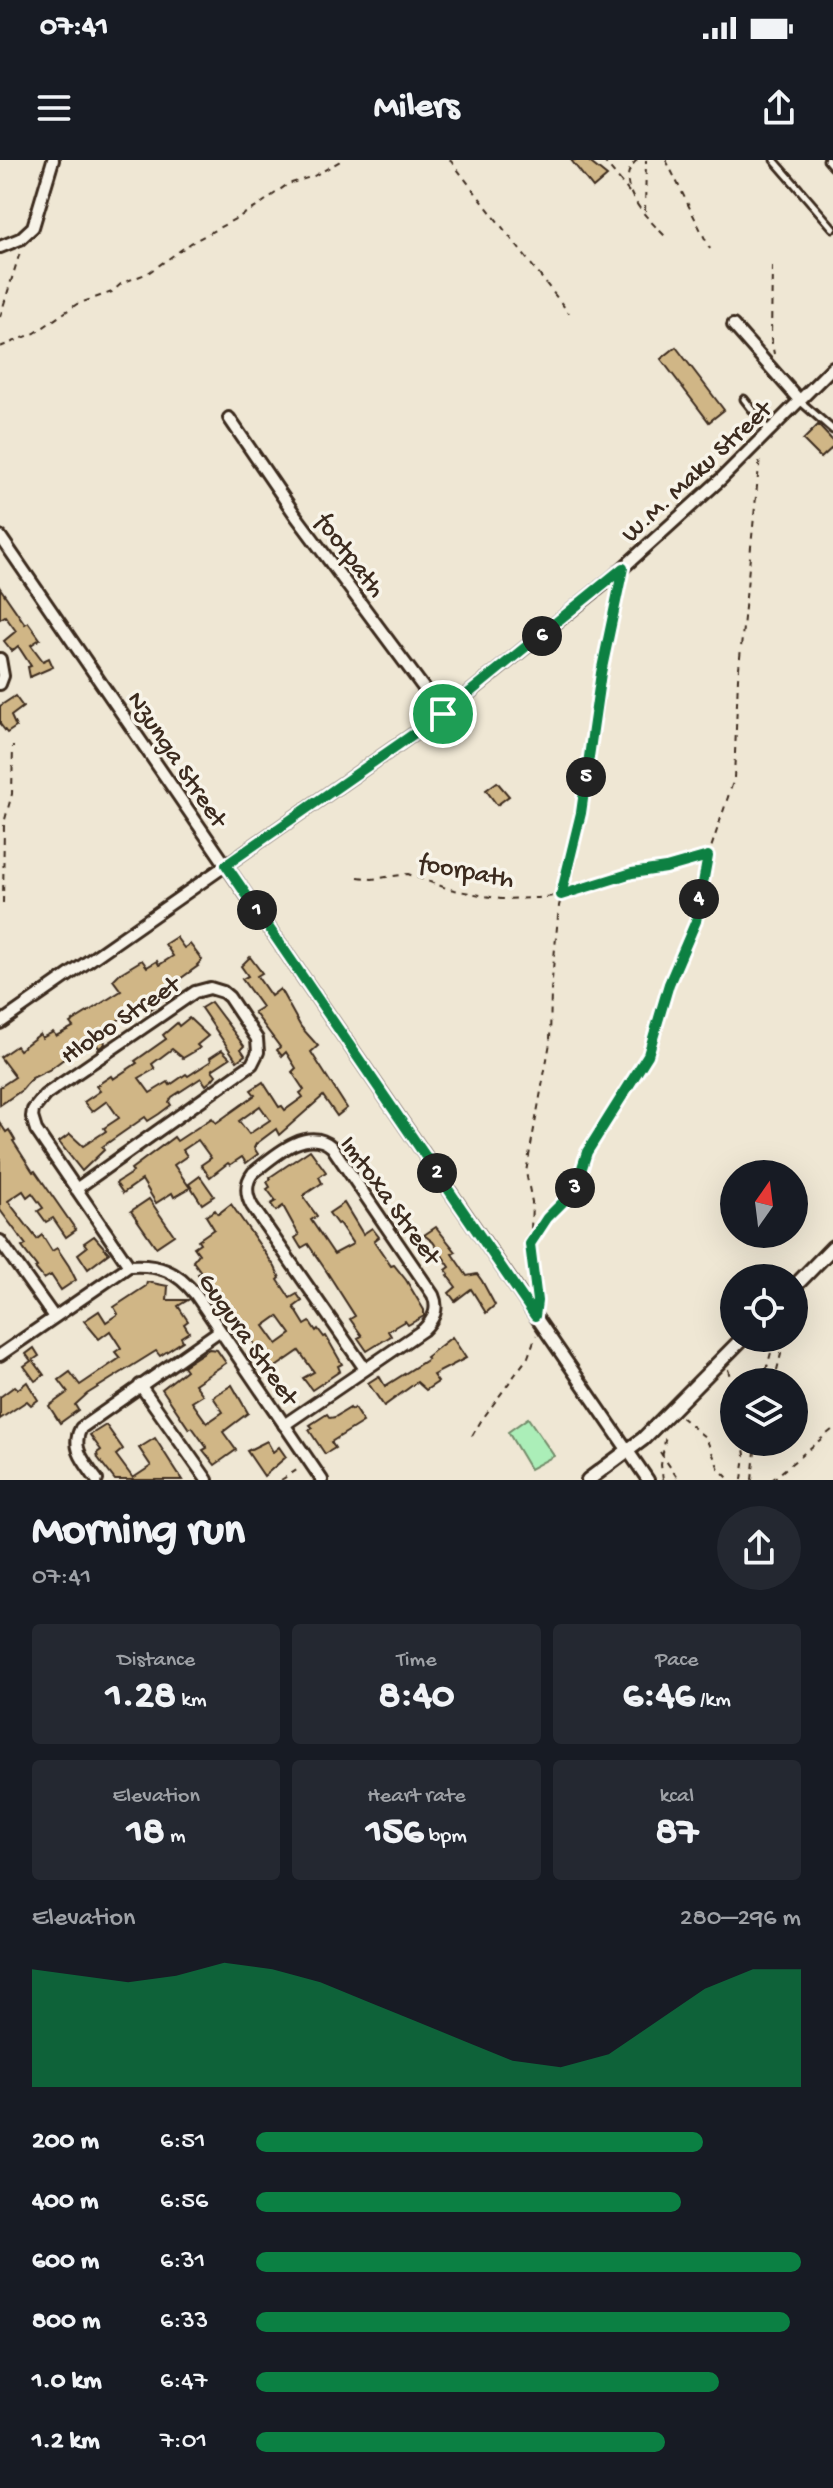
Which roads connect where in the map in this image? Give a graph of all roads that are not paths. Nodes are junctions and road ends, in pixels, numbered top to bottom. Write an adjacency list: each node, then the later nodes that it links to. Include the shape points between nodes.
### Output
1 (53, 160): 6 (street, via 33,227)
2 (774, 160): 5 (lane)
3 (827, 160): 4 (lane)
4 (833, 167)
5 (833, 228)
6 (0, 247)
7 (733, 325): 10 (street)
8 (833, 367): 10 (street, W.M. Maku Street)
9 (744, 399): 13 (lane)
10 (800, 401): 12 (lane); 13 (street, W.M. Maku Street)
11 (229, 418): 17 (street, footpath)
12 (833, 430)
13 (766, 435): 17 (street, W.M. Maku Street, via 623,568)
14 (0, 536): 18 (street, Nzunga Street)
15 (0, 659): 16 (street)
16 (0, 684)
17 (443, 714): 18 (street, W.M. Maku Street)
18 (226, 865): 19 (street, W.M. Maku Street); 32 (street, Nzunga Street)
19 (0, 1023)
20 (76, 1189): 20 (street, Hlobo Street, via 33,1124 35,1105 195,992 223,992 257,1039 252,1064); 23 (street, Hlobo Street)
21 (0, 1241): 25 (street)
22 (833, 1247): 24 (street)
23 (129, 1266): 25 (street); 26 (street, Gugura Street, via 158,1266 179,1276)
24 (808, 1273)
25 (54, 1317): 28 (street)
26 (219, 1331): 30 (street); 31 (street, Gugura Street)
27 (728, 1352): 32 (street)
28 (0, 1355)
29 (365, 1369): 29 (street, Imtoxa Street, via 247,1194 253,1173 305,1138 332,1147 436,1302 434,1316 423,1330); 31 (street, Imtoxa Street)
30 (140, 1385): 33 (street, via 77,1435 77,1449); 34 (street)
31 (284, 1425): 35 (street, Gugura Street)
32 (629, 1452): 36 (street); 37 (street, Nzunga Street)
33 (97, 1480)
34 (207, 1480)
35 (322, 1480)
36 (588, 1480)
37 (648, 1480)

